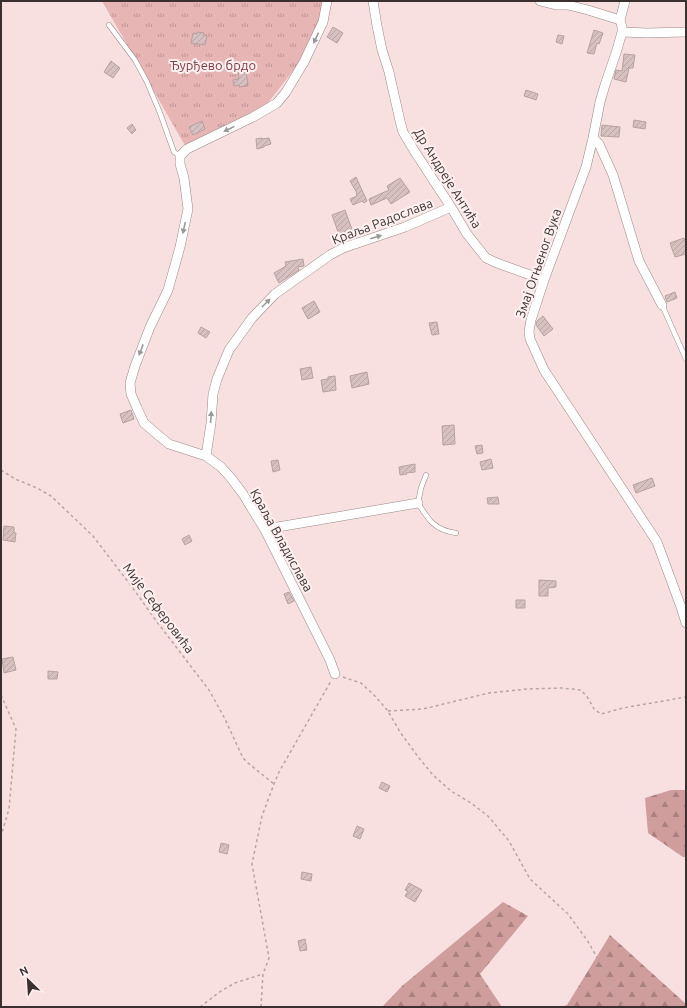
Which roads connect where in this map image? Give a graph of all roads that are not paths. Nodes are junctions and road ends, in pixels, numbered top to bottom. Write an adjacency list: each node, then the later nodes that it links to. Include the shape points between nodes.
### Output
1 (327, 1): 10 (street, one-way to 10, via 323,22 304,62 277,103 187,149)
2 (373, 1): 11 (street, Др Андреје Антића, via 403,132)
3 (540, 1): 5 (street, via 568,5)
4 (625, 1): 5 (street)
5 (620, 20): 7 (street, Змај Огњеног Вука)
6 (109, 25): 10 (lane, via 135,60 147,82 174,152)
7 (622, 32): 8 (street); 9 (street, Змај Огњеног Вука, via 600,102)
8 (686, 32)
9 (593, 138): 12 (street, Змај Огњеног Вука, via 586,167); 13 (street, via 599,144 613,175 639,261)
10 (180, 156): 15 (street, Краља Владислава, one-way to 15, via 188,209 168,290 150,327 130,383 131,394 144,423 170,444)
11 (451, 207): 12 (street, Др Андреје Антића, via 467,234 486,258); 15 (street, Краља Радослава, one-way to 11, via 213,394 229,350 252,318 275,294 330,254)
12 (544, 280): 20 (street, Змај Огњеног Вука, via 531,320 529,331 532,344 544,370 657,542)
13 (662, 306): 14 (lane)
14 (686, 359)
15 (206, 456): 18 (street, Краља Владислава, via 231,478)
16 (426, 475): 17 (lane)
17 (418, 503): 18 (street); 19 (lane, via 439,529)
18 (265, 530): 21 (street, Краља Владислава)
19 (456, 533)
20 (686, 623)
21 (335, 674)

